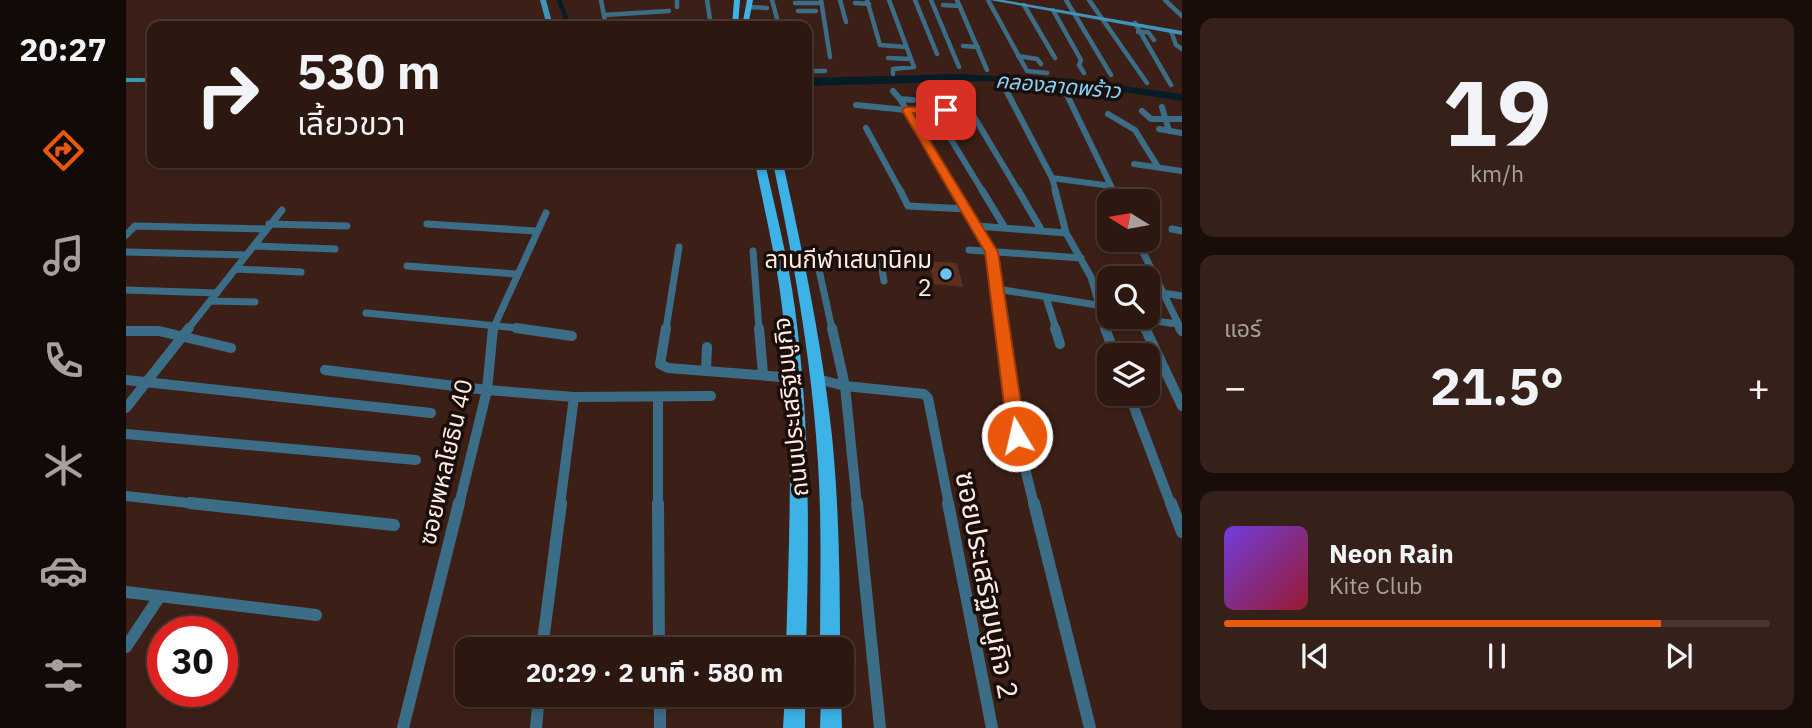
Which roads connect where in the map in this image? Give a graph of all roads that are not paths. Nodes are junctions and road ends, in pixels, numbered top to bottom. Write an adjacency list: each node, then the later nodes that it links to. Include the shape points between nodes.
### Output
1 (543, 0): 39 (main road)
2 (550, 0): 40 (main road)
3 (601, 0): 35 (street)
4 (677, 0): 24 (street)
5 (707, 0): 43 (street)
6 (737, 0): 44 (main road)
7 (772, 0): 36 (street)
8 (840, 0): 47 (street)
9 (889, 0): 54 (street)
10 (915, 0): 57 (street)
11 (931, 0): 64 (street)
12 (991, 0): 22 (main road); 58 (street)
13 (1066, 0): 34 (street)
14 (1089, 0): 38 (street)
15 (1165, 0): 31 (street)
16 (795, 1): 17 (street); 33 (street)
17 (820, 1): 59 (street)
18 (868, 2): 21 (street); 30 (street)
19 (749, 3): 25 (street); 45 (main road)
20 (958, 3): 23 (street); 55 (street)
21 (855, 4)
22 (1029, 4): 26 (main road); 61 (street)
23 (943, 5)
24 (677, 7)
25 (767, 8)
26 (1053, 10): 34 (main road); 69 (street, via 1082,60 1079,65)
27 (669, 11): 32 (street)
28 (817, 11): 33 (street)
29 (860, 11): 30 (street)
30 (871, 12): 54 (street, via 880,45)
31 (1180, 12)
32 (633, 13): 35 (street); 42 (street)
33 (798, 13)
34 (1074, 13): 38 (main road); 71 (street)
35 (604, 15): 41 (street)
36 (776, 16): 37 (street); 46 (street)
37 (788, 16)
38 (1101, 17): 48 (main road); 74 (street)
39 (549, 21)
40 (555, 21)
41 (605, 21)
42 (636, 21)
43 (710, 21)
44 (735, 21)
45 (747, 21)
46 (778, 21)
47 (846, 22)
48 (1135, 23): 49 (main road); 50 (street)
49 (1171, 31): 51 (main road); 56 (street)
50 (1138, 32): 52 (street, via 1148,32); 75 (street)
51 (1182, 33)
52 (1154, 40)
53 (963, 46): 55 (street)
54 (906, 47): 62 (street)
55 (978, 47): 67 (street)
56 (1182, 49)
57 (937, 54)
58 (1018, 56): 63 (street); 68 (street, via 1029,72)
59 (830, 57)
60 (888, 58): 62 (street)
61 (1055, 58)
62 (911, 59): 70 (street, via 914,69 893,69)
63 (1041, 64)
64 (959, 68)
65 (812, 71): 66 (street)
66 (825, 71)
67 (987, 71)
68 (1047, 73)
69 (1084, 73)
70 (893, 74)
71 (1111, 75)
72 (126, 82): 73 (main road)
73 (147, 82)
74 (1146, 83)
75 (1171, 85)
76 (955, 89): 81 (street)
77 (1007, 92): 100 (street)
78 (1066, 93): 101 (street)
79 (913, 100): 84 (street, via 896,95)
80 (943, 100): 81 (street)
81 (964, 101): 86 (street)
82 (856, 105): 84 (street)
83 (1162, 107): 90 (street)
84 (906, 110): 85 (street); 102 (street)
85 (933, 110): 86 (street); 111 (street)
86 (970, 110): 115 (street)
87 (1142, 111): 90 (street, via 1149,118)
88 (1108, 114): 96 (street, via 1135,130)
89 (1182, 119): 90 (street)
90 (1166, 120): 93 (street)
91 (866, 128): 102 (street, via 908,206)
92 (1159, 129): 93 (street)
93 (1169, 131): 94 (street)
94 (1182, 133)
95 (1134, 164): 96 (street)
96 (1158, 167): 99 (street)
97 (761, 168): 158 (main road, ถนนประเสริฐมนูกิจ, via 784,276)
98 (779, 168): 126 (main road, ถนนประเสริฐมนูกิจ)
99 (1182, 171)
100 (1052, 178): 101 (street); 116 (street)
101 (1111, 187)
102 (967, 209): 109 (street)
103 (282, 210): 110 (street)
104 (546, 213): 113 (street, ซอยพหลโยธิน 40)
105 (427, 223): 113 (street)
106 (126, 226): 107 (street)
107 (135, 226): 110 (street); 117 (street)
108 (346, 226): 110 (street)
109 (978, 226): 111 (street); 124 (street)
110 (267, 227): 118 (street)
111 (1005, 228): 115 (street)
112 (1172, 229): 114 (street)
113 (535, 231): 132 (street, ซอยพหลโยธิน 40)
114 (1182, 231)
115 (1042, 232): 116 (street)
116 (1066, 233): 128 (street)
117 (126, 235)
118 (254, 246): 120 (street); 125 (street)
119 (679, 247): 156 (street, via 660,363 668,368)
120 (335, 249)
121 (969, 250): 124 (street)
122 (753, 251): 157 (street)
123 (126, 252): 125 (street)
124 (991, 252): 128 (street); 135 (street)
125 (246, 255): 130 (street)
126 (797, 255): 127 (street); 159 (main road, ถนนประเสริฐมนูกิจ)
127 (816, 256): 133 (street, via 880,258); 162 (street)
128 (1081, 258): 143 (street)
129 (407, 266): 132 (street)
130 (236, 269): 131 (street); 137 (street)
131 (301, 272)
132 (516, 274): 146 (street, ซอยพหลโยธิน 40)
133 (884, 281)
134 (1160, 286): 138 (street)
135 (997, 289): 140 (street); 195 (street, via 1017,436)
136 (126, 290): 137 (street)
137 (217, 292): 141 (street)
138 (1163, 293): 139 (street); 147 (street)
139 (1182, 296)
140 (1046, 297): 143 (street); 152 (street)
141 (211, 300): 142 (street); 150 (street)
142 (255, 302)
143 (1097, 304)
144 (366, 313): 146 (street)
145 (1160, 323): 147 (street)
146 (493, 324): 151 (street); 163 (street, ซอยพหลโยธิน 40)
147 (1180, 327)
148 (1146, 329): 168 (street)
149 (126, 331): 150 (street)
150 (183, 336): 154 (street); 161 (street)
151 (572, 336)
152 (1060, 344)
153 (707, 347): 156 (street)
154 (231, 348)
155 (325, 370): 163 (street)
156 (706, 370): 157 (street)
157 (762, 374): 158 (street)
158 (794, 378): 181 (main road, ถนนประเสริฐมนูกิจ)
159 (817, 379): 162 (street, ซอยประเสริฐมนูกิจ 2); 182 (main road, ถนนประเสริฐมนูกิจ, via 828,508)
160 (126, 380): 161 (street)
161 (146, 380): 169 (street); 170 (street)
162 (845, 386): 193 (street); 194 (street, ซอยประเสริฐมนูกิจ 2, via 928,398)
163 (486, 390): 165 (street); 188 (street, ซอยพหลโยธิน 40)
164 (711, 396): 166 (street)
165 (574, 397): 166 (street); 179 (street)
166 (658, 397): 180 (street)
167 (1134, 406): 175 (street)
168 (1182, 406)
169 (126, 408)
170 (431, 413)
171 (126, 434): 172 (street)
172 (415, 460)
173 (126, 496): 174 (street)
174 (394, 525)
175 (1182, 532)
176 (126, 592): 177 (street)
177 (160, 596): 178 (street); 183 (street)
178 (316, 615)
179 (544, 637)
180 (659, 637)
181 (796, 637)
182 (830, 637)
183 (126, 647)
184 (538, 707): 189 (street)
185 (660, 707): 190 (street)
186 (795, 707): 191 (main road)
187 (831, 707): 192 (main road)
188 (403, 728)
189 (536, 728)
190 (660, 728)
191 (794, 728)
192 (831, 728)
193 (880, 728)
194 (992, 728)
195 (1090, 728)

